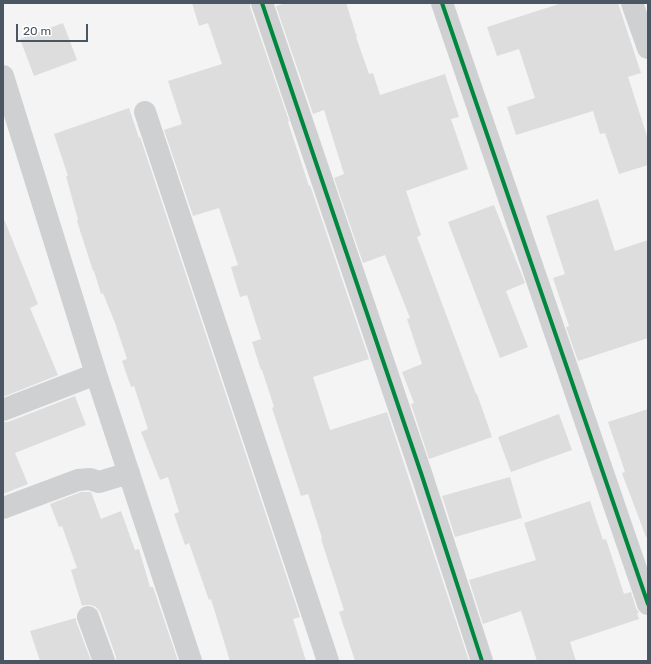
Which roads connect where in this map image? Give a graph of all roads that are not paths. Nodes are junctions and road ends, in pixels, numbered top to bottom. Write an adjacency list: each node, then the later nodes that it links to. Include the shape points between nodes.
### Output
1 (262, 3): 16 (street, via 420,468)
2 (442, 3): 11 (street)
3 (632, 3): 4 (street)
4 (648, 48)
5 (3, 76): 7 (street)
6 (145, 112): 15 (street)
7 (96, 374): 8 (street); 9 (street)
8 (3, 410)
9 (129, 473): 10 (street, via 98,482 90,479 78,480); 14 (street)
10 (3, 508)
11 (648, 604)
12 (88, 617): 13 (street)
13 (104, 661)
14 (191, 661)
15 (328, 661)
16 (482, 661)

